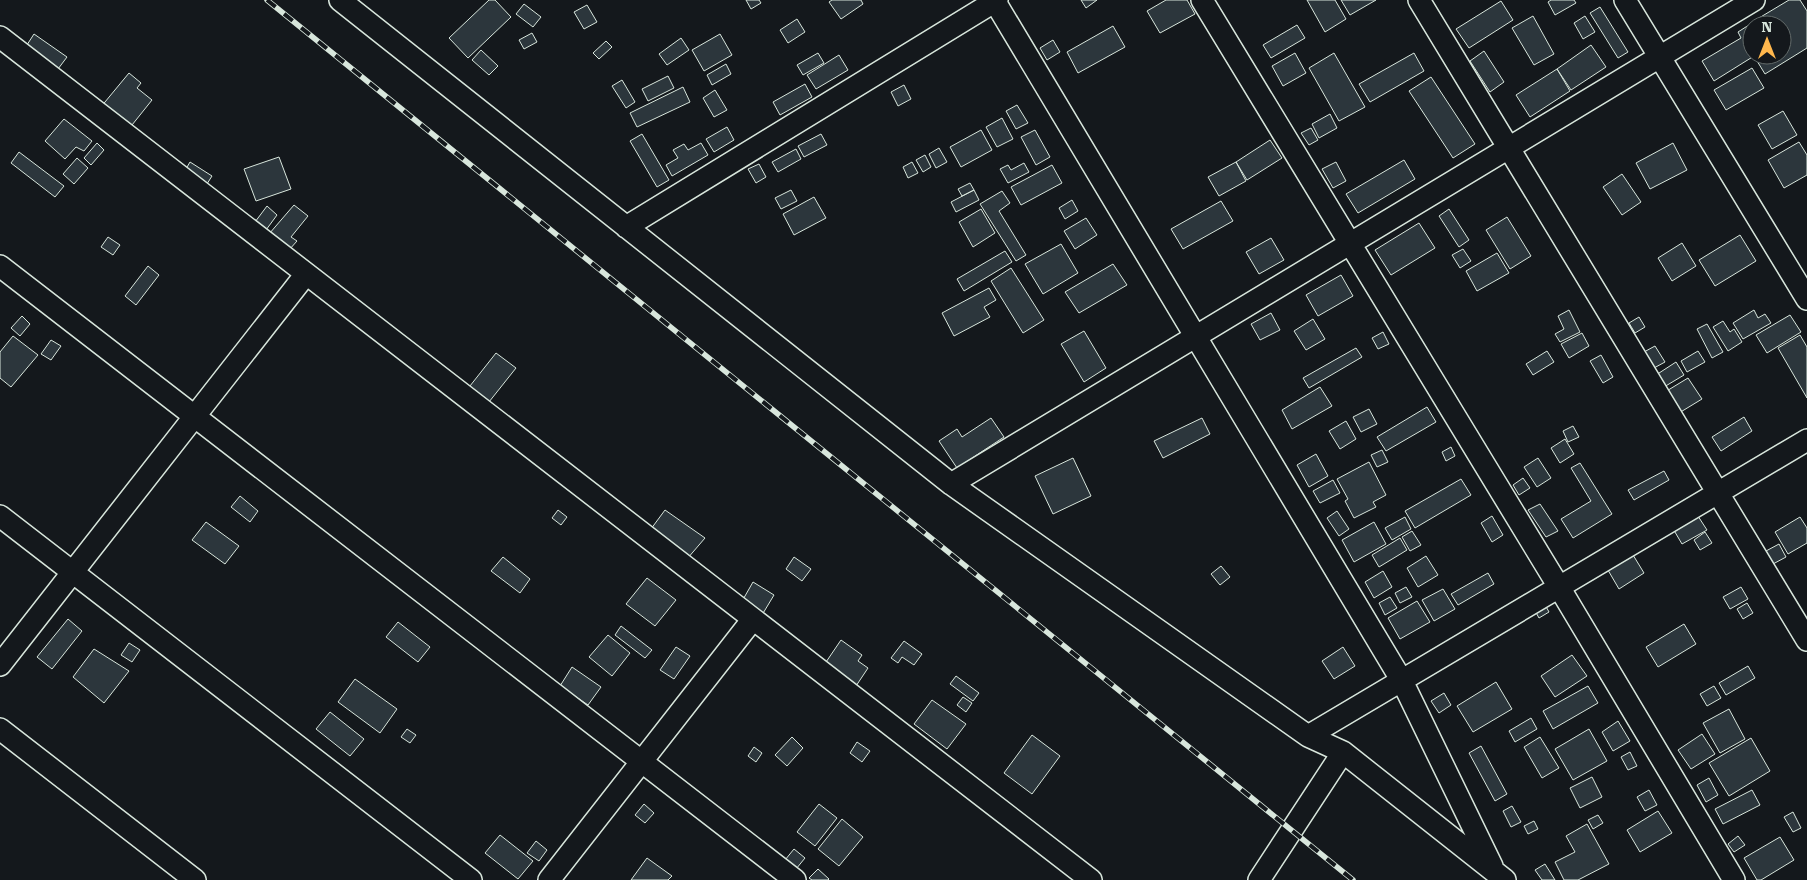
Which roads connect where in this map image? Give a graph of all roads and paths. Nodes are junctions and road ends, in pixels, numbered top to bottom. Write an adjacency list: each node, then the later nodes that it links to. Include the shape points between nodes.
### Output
1 (340, 0): 10 (street)
2 (995, 0): 10 (street); 15 (street)
3 (1202, 0): 11 (street)
4 (1419, 0): 9 (street)
5 (1625, 0): 8 (street)
6 (1754, 0): 8 (street)
7 (0, 37): 13 (street)
8 (1660, 57): 9 (street); 14 (street)
9 (1508, 148): 11 (street); 19 (street)
10 (626, 227): 18 (street)
11 (1349, 244): 15 (street); 22 (street)
12 (0, 266): 16 (street)
13 (306, 274): 16 (street); 23 (street)
14 (1807, 299)
15 (1195, 337): 18 (street); 26 (street)
16 (194, 416): 21 (street); 30 (street)
17 (1807, 440): 19 (street)
18 (951, 484): 28 (street)
19 (1718, 492): 22 (street); 24 (street)
20 (0, 516): 21 (street)
21 (72, 572): 25 (street); 33 (street)
22 (1559, 587): 26 (street); 38 (street)
23 (753, 619): 30 (street); 36 (street)
24 (1807, 640)
25 (0, 664)
26 (1402, 681): 28 (street); 31 (street)
27 (0, 729): 32 (street)
28 (1308, 736): 29 (street)
29 (1343, 752): 31 (street); 37 (street)
30 (642, 762): 34 (street); 35 (street)
31 (1500, 875)
32 (195, 880)
33 (471, 880)
34 (549, 880)
35 (795, 880)
36 (1091, 880)
37 (1259, 880)
38 (1734, 880)

